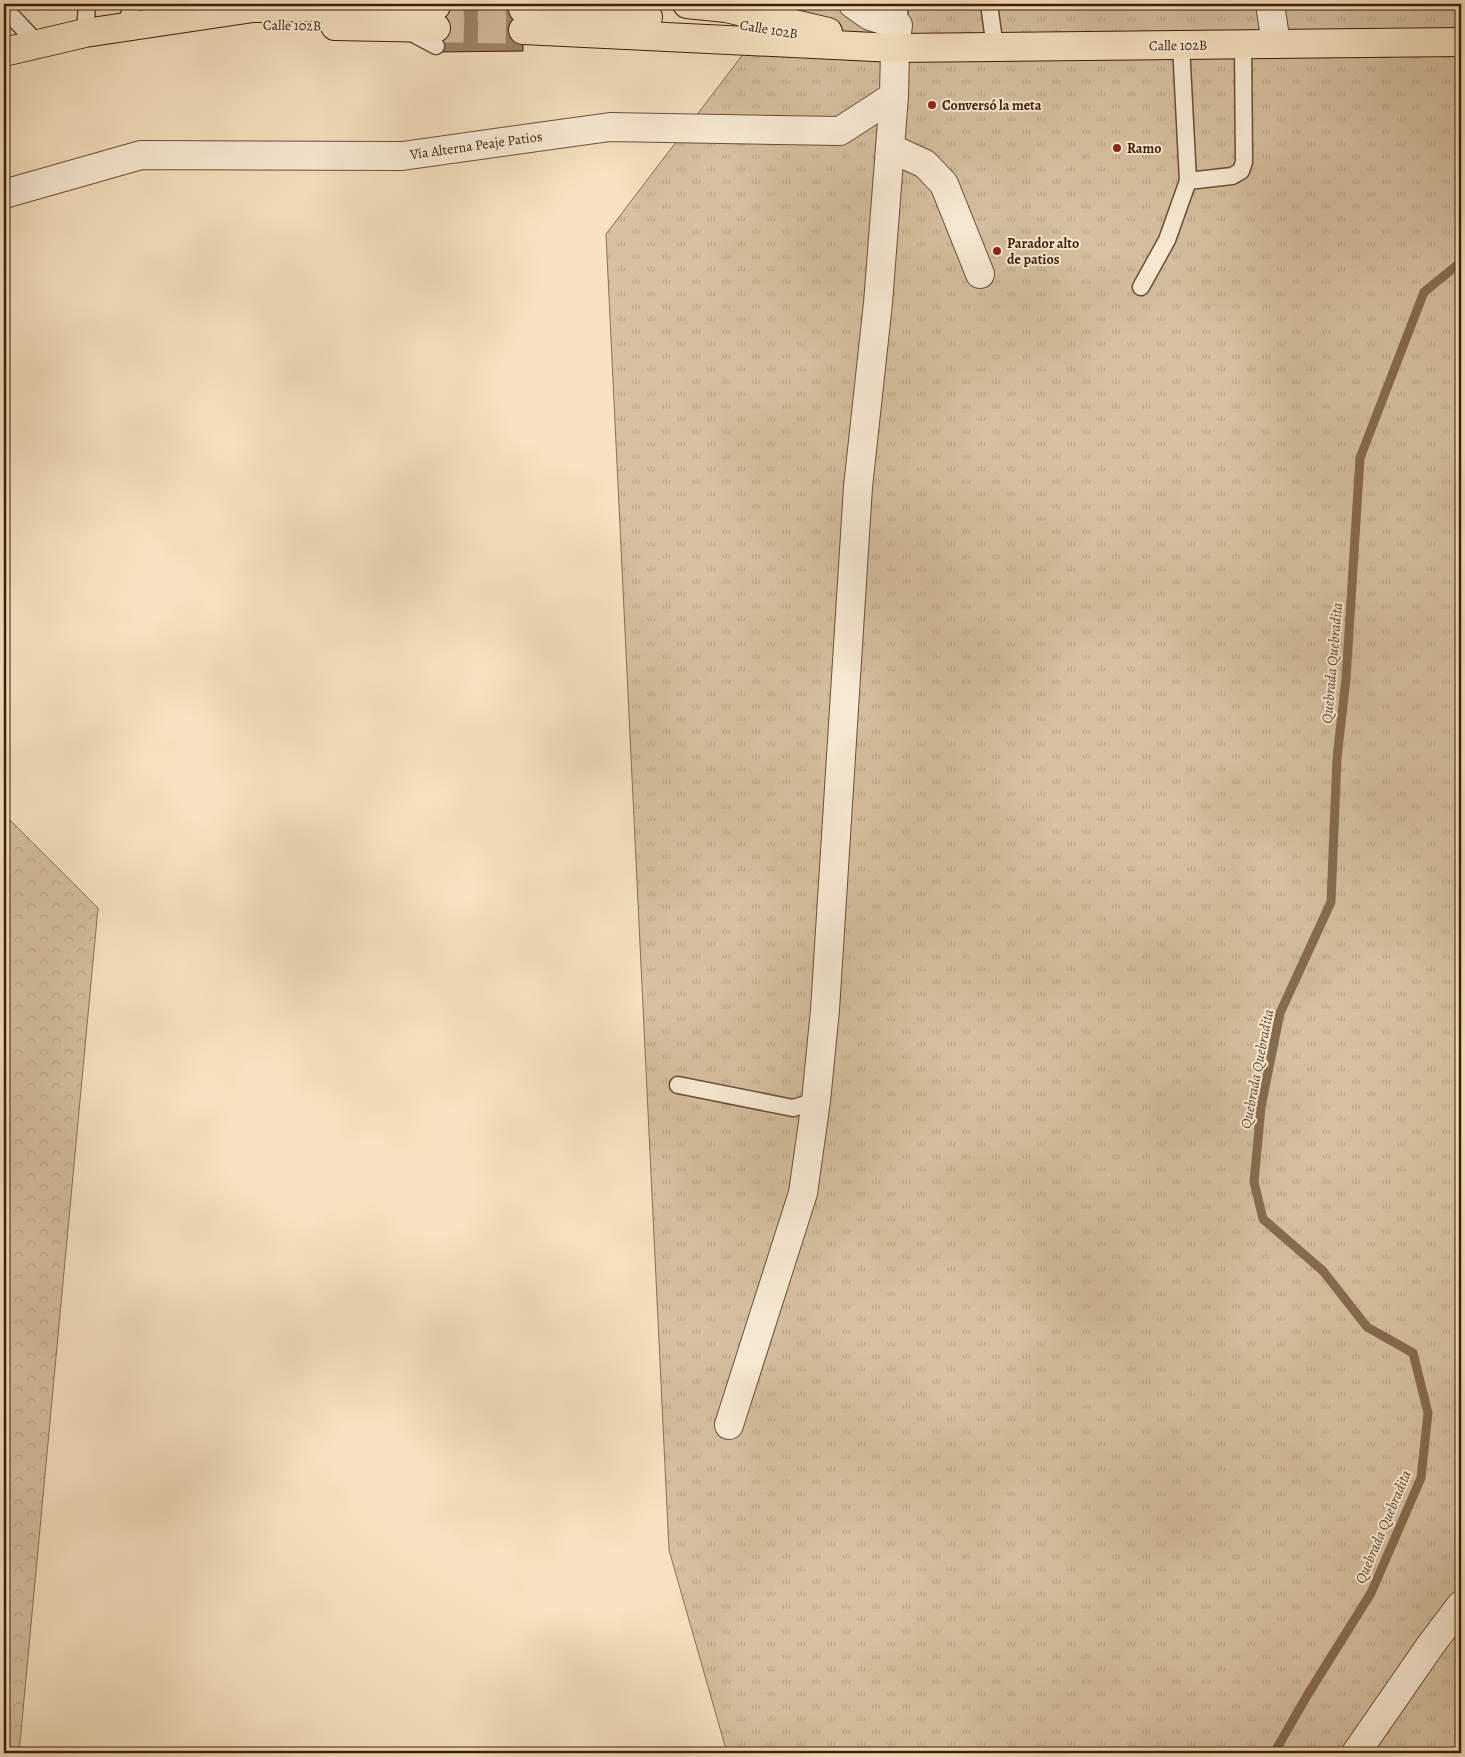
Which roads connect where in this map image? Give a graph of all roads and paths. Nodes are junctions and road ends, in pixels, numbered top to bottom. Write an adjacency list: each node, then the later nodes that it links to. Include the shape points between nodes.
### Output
1 (87, 4): 13 (lane)
2 (186, 4): 10 (main road)
3 (210, 4): 10 (main road)
4 (687, 4): 11 (main road, Calle 102B)
5 (762, 4): 11 (main road, Calle 102B)
6 (853, 4): 11 (street, via 870,16)
7 (989, 4): 19 (lane)
8 (1270, 4): 17 (street)
9 (4, 8): 15 (lane)
10 (135, 18): 10 (main road, Calle 102B, via 400,27 436,27 253,8); 13 (main road)
11 (898, 25): 12 (main road, Calle 102B); 19 (main road, Calle 102B); 21 (street)
12 (529, 28)
13 (85, 33): 15 (main road)
14 (1461, 42): 17 (main road, Calle 102B)
15 (37, 43): 20 (main road)
16 (1242, 44): 17 (main road, Calle 102B); 18 (main road, Calle 102B); 23 (lane, via 1244,162 1240,171 1232,176)
17 (1276, 44)
18 (1181, 45): 19 (main road, Calle 102B); 23 (lane)
19 (994, 48)
20 (4, 52)
21 (894, 96): 22 (street); 24 (street, Vía Alterna Peaje Patios, via 840,131 610,126 402,156 142,155)
22 (890, 148): 25 (street, via 925,164 944,184); 28 (street, via 878,303 858,487 825,1010)
23 (1188, 181): 26 (lane, via 1167,240)
24 (4, 194)
25 (980, 274)
26 (1141, 287)
27 (678, 1085): 28 (lane, via 793,1108)
28 (816, 1101): 29 (street, via 803,1193)
29 (729, 1425)
30 (1461, 1605): 32 (street)
31 (1461, 1641): 32 (street)
32 (1430, 1646): 33 (street)
33 (1356, 1753)

